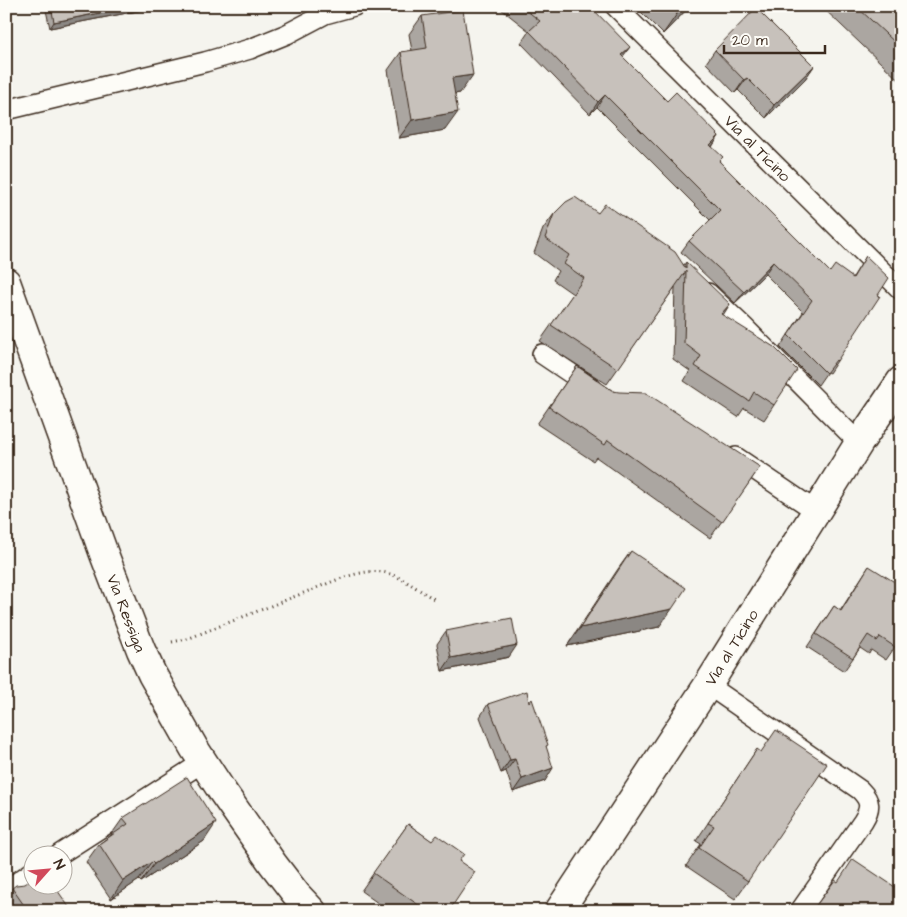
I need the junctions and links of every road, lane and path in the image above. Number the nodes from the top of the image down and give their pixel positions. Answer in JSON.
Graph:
{"nodes":[{"id":1,"x":354,"y":6,"type":"edge"},
{"id":2,"x":614,"y":6,"type":"edge"},
{"id":3,"x":6,"y":110,"type":"edge"},
{"id":4,"x":693,"y":279,"type":"edge"},
{"id":5,"x":6,"y":282,"type":"edge"},
{"id":6,"x":901,"y":290,"type":"edge"},
{"id":7,"x":542,"y":354,"type":"dead end"},
{"id":8,"x":897,"y":394,"type":"edge"},
{"id":9,"x":607,"y":398,"type":"edge"},
{"id":10,"x":859,"y":443,"type":"junction"},
{"id":11,"x":719,"y":446,"type":"edge"},
{"id":12,"x":816,"y":511,"type":"junction"},
{"id":13,"x":434,"y":599,"type":"dead end"},
{"id":14,"x":141,"y":650,"type":"junction"},
{"id":15,"x":708,"y":685,"type":"junction"},
{"id":16,"x":203,"y":762,"type":"junction"},
{"id":17,"x":72,"y":846,"type":"edge"},
{"id":18,"x":22,"y":879,"type":"edge"},
{"id":19,"x":10,"y":887,"type":"edge"},
{"id":20,"x":312,"y":911,"type":"edge"},
{"id":21,"x":559,"y":911,"type":"edge"},
{"id":22,"x":800,"y":911,"type":"edge"}],
"edges":[{"from":1,"to":3,"type":"lane"},
{"from":2,"to":6,"type":"lane","name":"Via al Ticino"},
{"from":4,"to":10,"type":"lane"},
{"from":5,"to":14,"type":"street","name":"Via Ressiga"},
{"from":7,"to":9,"type":"lane"},
{"from":8,"to":10,"type":"street","name":"Via al Ticino"},
{"from":10,"to":12,"type":"street","name":"Via al Ticino"},
{"from":11,"to":12,"type":"lane"},
{"from":12,"to":15,"type":"street","name":"Via al Ticino"},
{"from":13,"to":14,"type":"path"},
{"from":14,"to":16,"type":"street","name":"Via Ressiga"},
{"from":15,"to":21,"type":"street","name":"Via al Ticino"},
{"from":15,"to":22,"type":"lane"},
{"from":16,"to":17,"type":"lane"},
{"from":16,"to":20,"type":"street","name":"Via Ressiga"},
{"from":18,"to":19,"type":"lane"}]}
